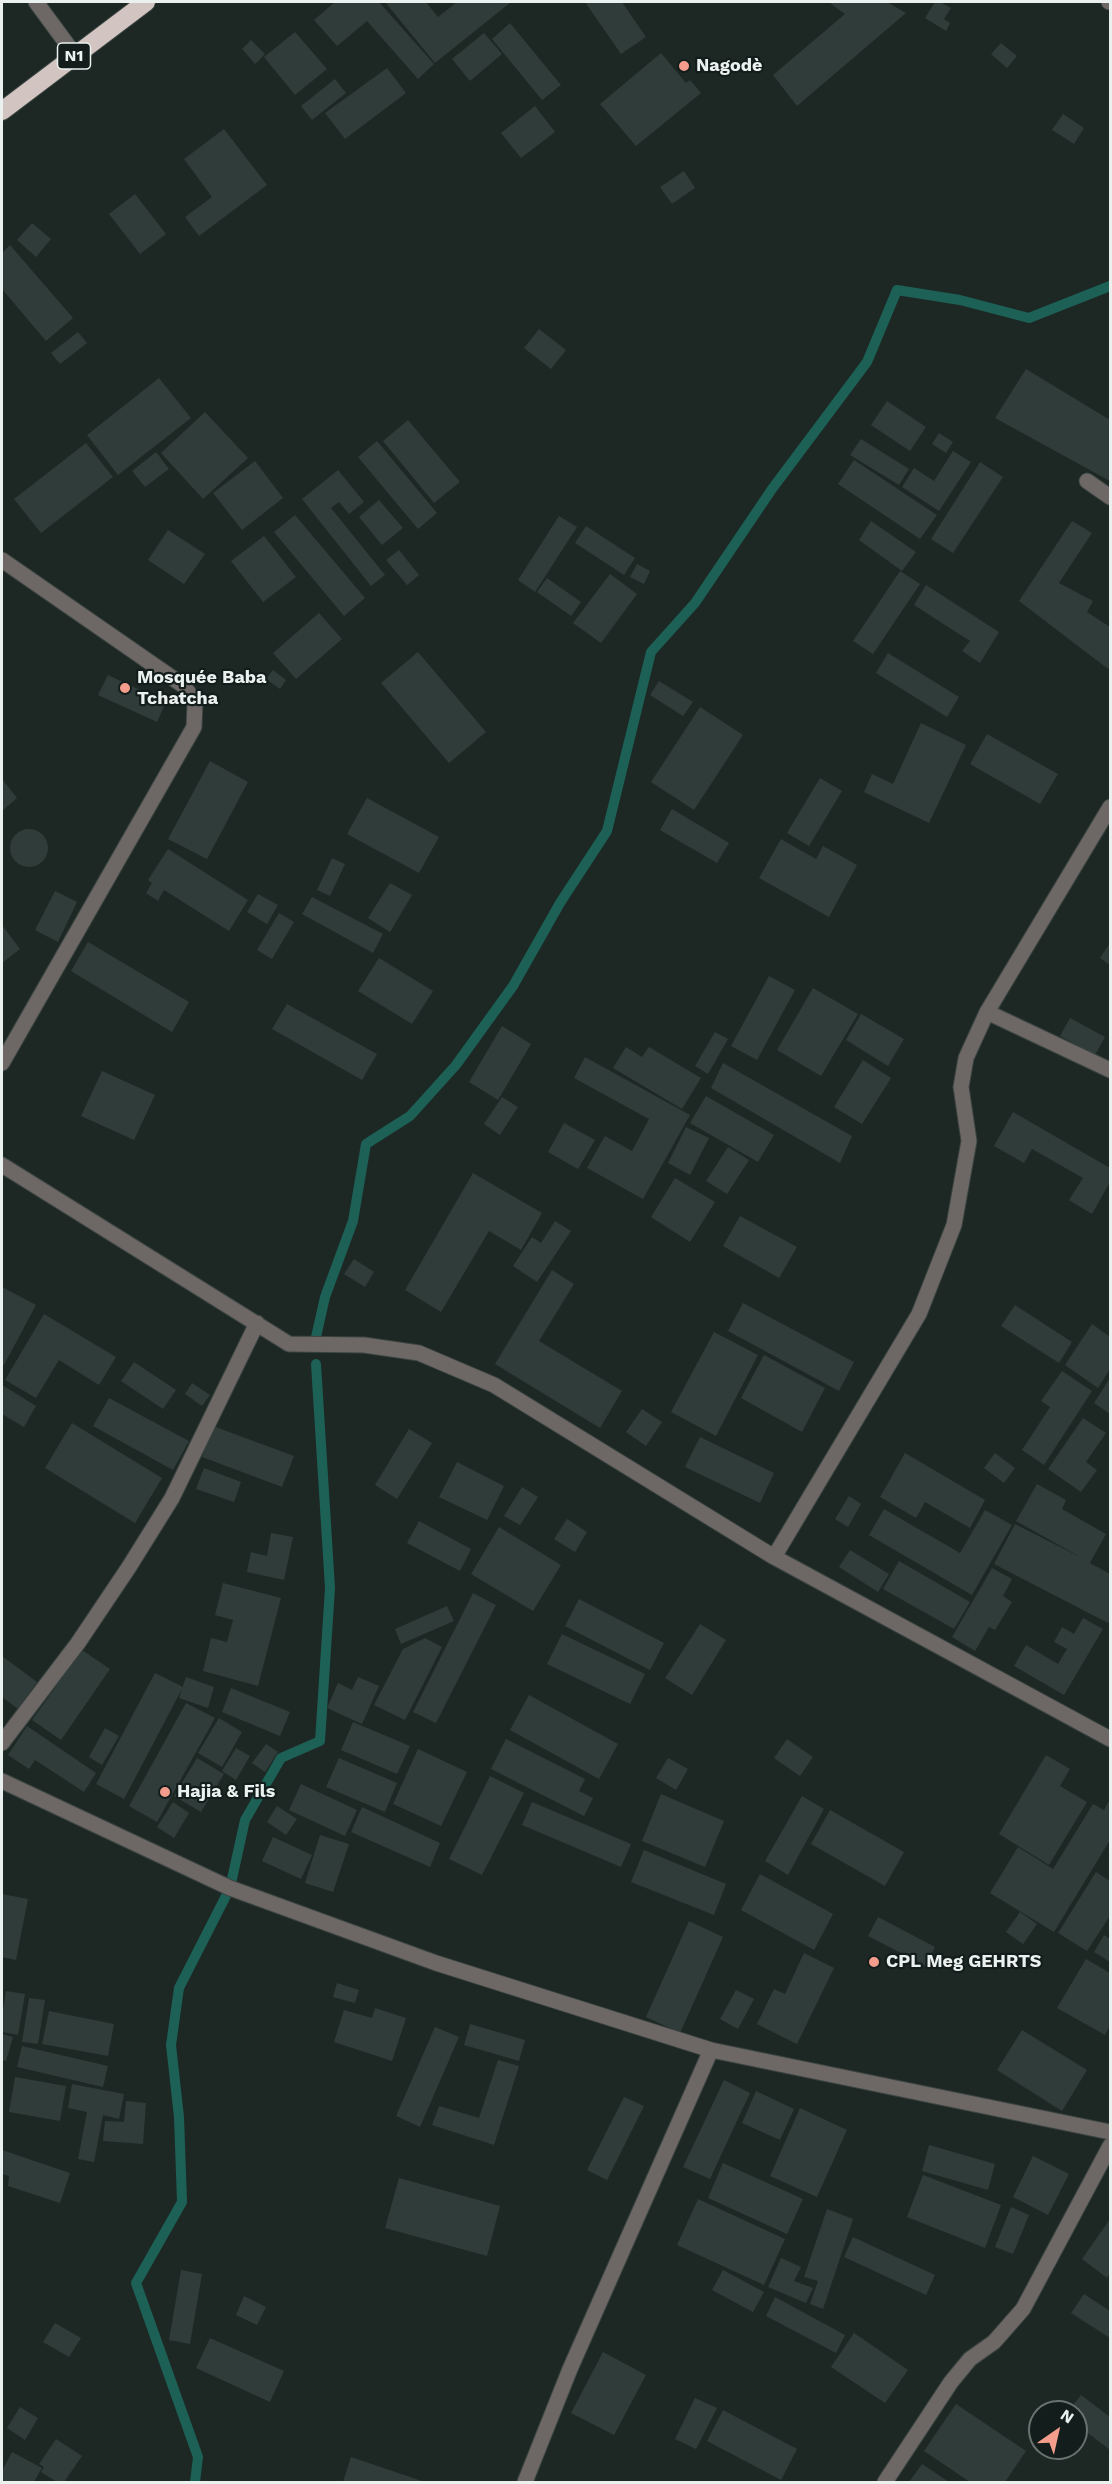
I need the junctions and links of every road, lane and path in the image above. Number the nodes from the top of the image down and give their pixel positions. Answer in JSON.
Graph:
{"nodes":[{"id":1,"x":36,"y":2,"type":"edge"},
{"id":2,"x":146,"y":2,"type":"edge"},
{"id":3,"x":75,"y":55,"type":"junction"},
{"id":4,"x":2,"y":111,"type":"edge"},
{"id":5,"x":1087,"y":481,"type":"dead end"},
{"id":6,"x":1110,"y":497,"type":"edge"},
{"id":7,"x":2,"y":560,"type":"edge"},
{"id":8,"x":1110,"y":807,"type":"edge"},
{"id":9,"x":987,"y":1012,"type":"junction"},
{"id":10,"x":2,"y":1063,"type":"edge"},
{"id":11,"x":1110,"y":1070,"type":"edge"},
{"id":12,"x":2,"y":1164,"type":"edge"},
{"id":13,"x":257,"y":1323,"type":"junction"},
{"id":14,"x":774,"y":1557,"type":"junction"},
{"id":15,"x":1110,"y":1739,"type":"edge"},
{"id":16,"x":2,"y":1743,"type":"edge"},
{"id":17,"x":2,"y":1781,"type":"edge"},
{"id":18,"x":711,"y":2050,"type":"junction"},
{"id":19,"x":1110,"y":2132,"type":"edge"},
{"id":20,"x":1110,"y":2146,"type":"edge"},
{"id":21,"x":525,"y":2482,"type":"edge"},
{"id":22,"x":885,"y":2482,"type":"edge"}],
"edges":[{"from":1,"to":3,"type":"street"},
{"from":2,"to":3,"type":"highway","number":"N1"},
{"from":3,"to":4,"type":"highway","number":"N1"},
{"from":5,"to":6,"type":"street"},
{"from":7,"to":10,"type":"street"},
{"from":8,"to":9,"type":"street"},
{"from":9,"to":11,"type":"street"},
{"from":9,"to":14,"type":"street"},
{"from":12,"to":13,"type":"street"},
{"from":13,"to":14,"type":"street"},
{"from":13,"to":16,"type":"street"},
{"from":14,"to":15,"type":"street"},
{"from":17,"to":18,"type":"street"},
{"from":18,"to":19,"type":"street"},
{"from":18,"to":21,"type":"street"},
{"from":20,"to":22,"type":"street"}]}
